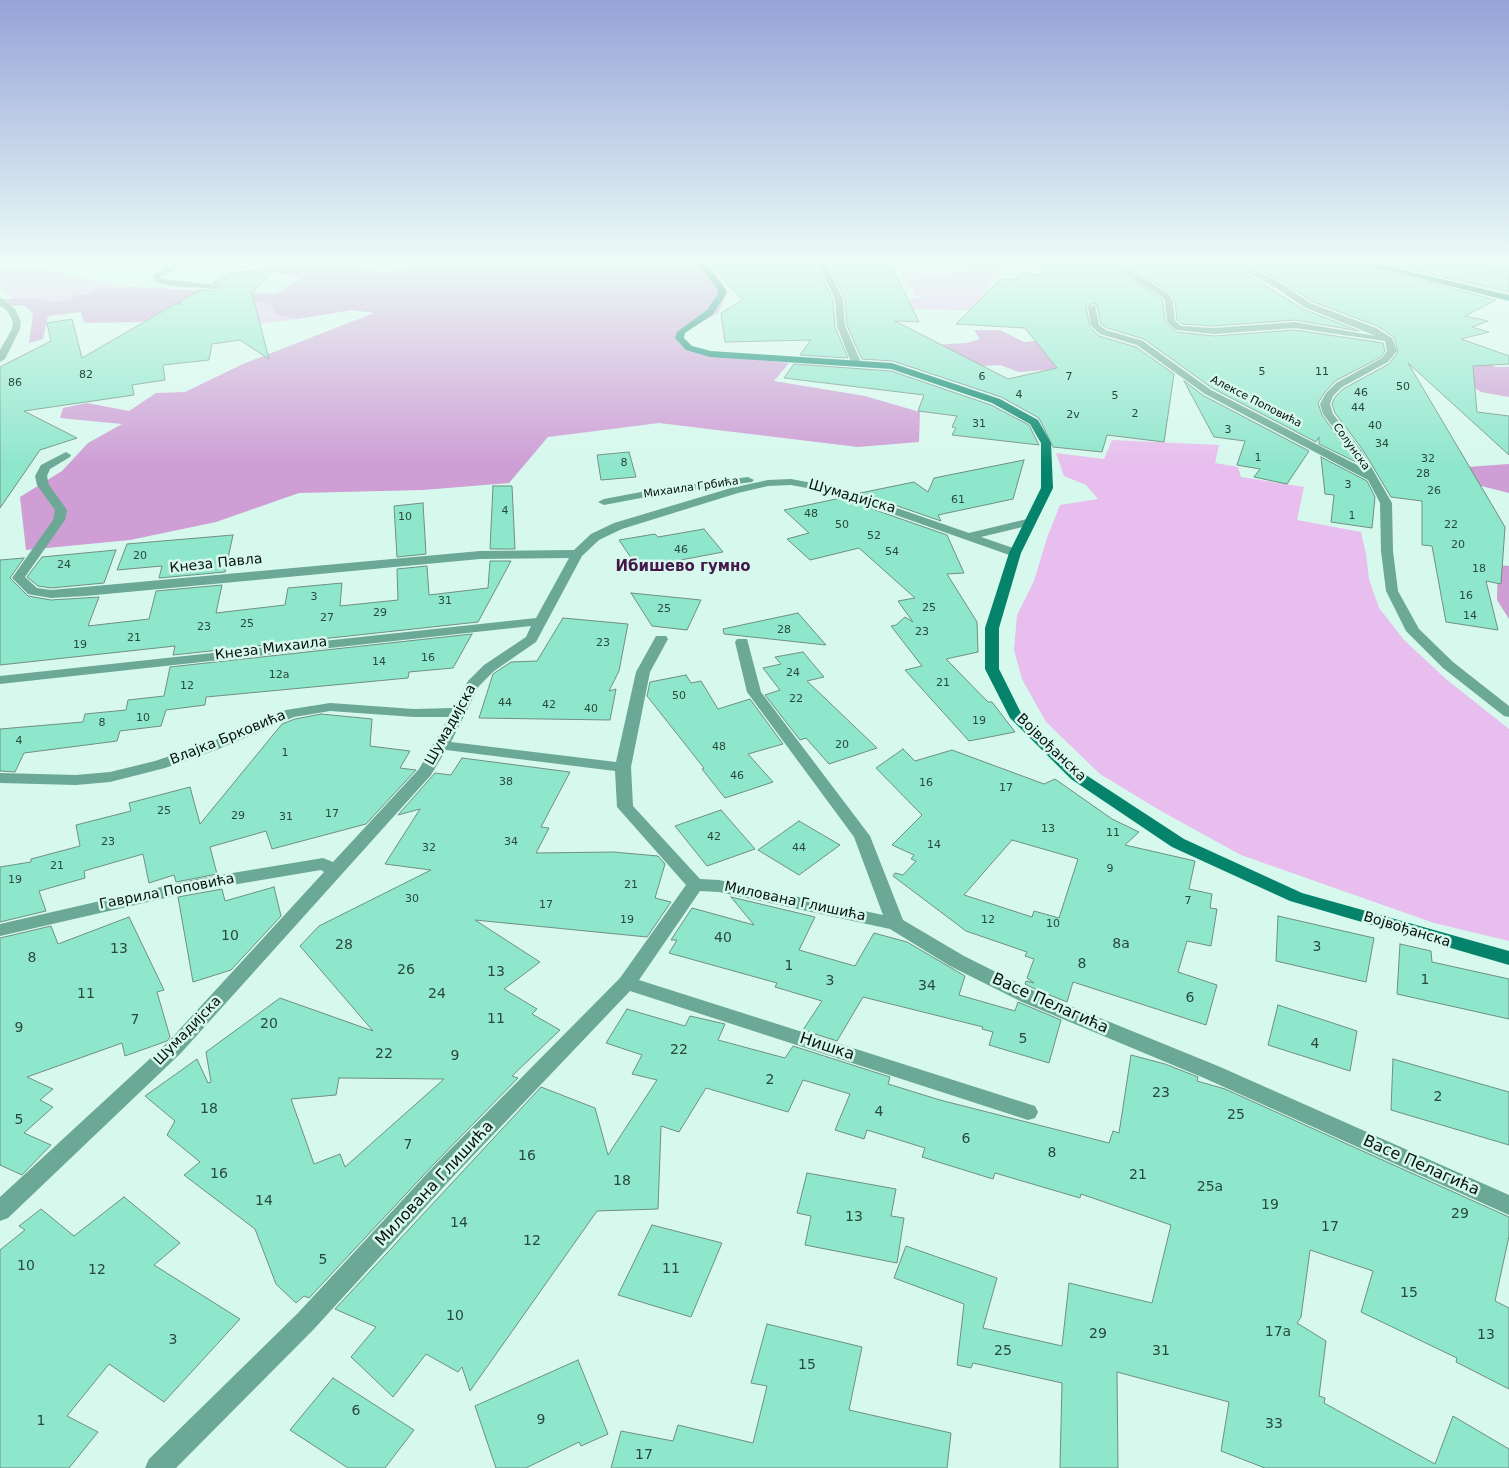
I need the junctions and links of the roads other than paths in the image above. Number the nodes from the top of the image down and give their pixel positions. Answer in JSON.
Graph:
{"nodes":[{"id":1,"x":13,"y":330,"type":"edge"},
{"id":2,"x":685,"y":330,"type":"edge"},
{"id":3,"x":842,"y":330,"type":"edge"},
{"id":4,"x":1099,"y":330,"type":"edge"},
{"id":5,"x":1192,"y":330,"type":"edge"},
{"id":6,"x":1243,"y":330,"type":"edge"},
{"id":7,"x":1323,"y":330,"type":"edge"},
{"id":8,"x":1372,"y":330,"type":"edge"},
{"id":9,"x":1389,"y":340,"type":"junction"},
{"id":10,"x":5,"y":345,"type":"edge"},
{"id":11,"x":0,"y":359,"type":"edge"},
{"id":12,"x":856,"y":362,"type":"junction"},
{"id":13,"x":66,"y":455,"type":"dead end"},
{"id":14,"x":1373,"y":479,"type":"junction"},
{"id":15,"x":779,"y":482,"type":"junction"},
{"id":16,"x":604,"y":502,"type":"dead end"},
{"id":17,"x":1031,"y":522,"type":"junction"},
{"id":18,"x":971,"y":536,"type":"junction"},
{"id":19,"x":1016,"y":552,"type":"junction"},
{"id":20,"x":577,"y":554,"type":"junction"},
{"id":21,"x":542,"y":620,"type":"junction"},
{"id":22,"x":661,"y":639,"type":"dead end"},
{"id":23,"x":742,"y":642,"type":"dead end"},
{"id":24,"x":0,"y":680,"type":"edge"},
{"id":25,"x":458,"y":712,"type":"junction"},
{"id":26,"x":1509,"y":713,"type":"edge"},
{"id":27,"x":442,"y":745,"type":"junction"},
{"id":28,"x":623,"y":767,"type":"junction"},
{"id":29,"x":0,"y":778,"type":"edge"},
{"id":30,"x":335,"y":870,"type":"junction"},
{"id":31,"x":695,"y":885,"type":"junction"},
{"id":32,"x":895,"y":924,"type":"junction"},
{"id":33,"x":0,"y":930,"type":"edge"},
{"id":34,"x":1509,"y":958,"type":"edge"},
{"id":35,"x":627,"y":983,"type":"junction"},
{"id":36,"x":1028,"y":1112,"type":"dead end"},
{"id":37,"x":1509,"y":1205,"type":"edge"},
{"id":38,"x":0,"y":1211,"type":"edge"},
{"id":39,"x":158,"y":1468,"type":"edge"}],
"edges":[{"from":1,"to":10,"type":"street"},
{"from":2,"to":12,"type":"street","name":"Војвођанска"},
{"from":3,"to":12,"type":"street"},
{"from":4,"to":14,"type":"street","name":"Алексе Поповића"},
{"from":5,"to":6,"type":"street"},
{"from":7,"to":9,"type":"street"},
{"from":8,"to":9,"type":"street"},
{"from":9,"to":14,"type":"street","name":"Солунска"},
{"from":10,"to":11,"type":"street"},
{"from":12,"to":17,"type":"street","name":"Војвођанска"},
{"from":13,"to":20,"type":"street","name":"Кнеза Павла"},
{"from":14,"to":26,"type":"street","name":"Солунска"},
{"from":15,"to":16,"type":"street","name":"Михаила Грбића"},
{"from":15,"to":18,"type":"street","name":"Шумадијска"},
{"from":15,"to":20,"type":"street","name":"Шумадијска"},
{"from":17,"to":18,"type":"street"},
{"from":17,"to":19,"type":"street","name":"Војвођанска"},
{"from":18,"to":19,"type":"street","name":"Шумадијска"},
{"from":19,"to":34,"type":"street","name":"Војвођанска"},
{"from":20,"to":21,"type":"street","name":"Шумадијска"},
{"from":21,"to":24,"type":"street","name":"Кнеза Михаила"},
{"from":21,"to":25,"type":"street","name":"Шумадијска"},
{"from":22,"to":28,"type":"street"},
{"from":23,"to":32,"type":"street"},
{"from":25,"to":27,"type":"street","name":"Шумадијска"},
{"from":25,"to":29,"type":"street","name":"Влајка Брковића"},
{"from":27,"to":28,"type":"street"},
{"from":27,"to":30,"type":"street","name":"Шумадијска"},
{"from":28,"to":31,"type":"street"},
{"from":30,"to":33,"type":"street","name":"Гаврила Поповића"},
{"from":30,"to":38,"type":"street","name":"Шумадијска"},
{"from":31,"to":32,"type":"street","name":"Милована Глишића"},
{"from":31,"to":35,"type":"street","name":"Милована Глишића"},
{"from":32,"to":37,"type":"street","name":"Васе Пелагића"},
{"from":35,"to":36,"type":"street","name":"Нишка"},
{"from":35,"to":39,"type":"street","name":"Милована Глишића"}]}
